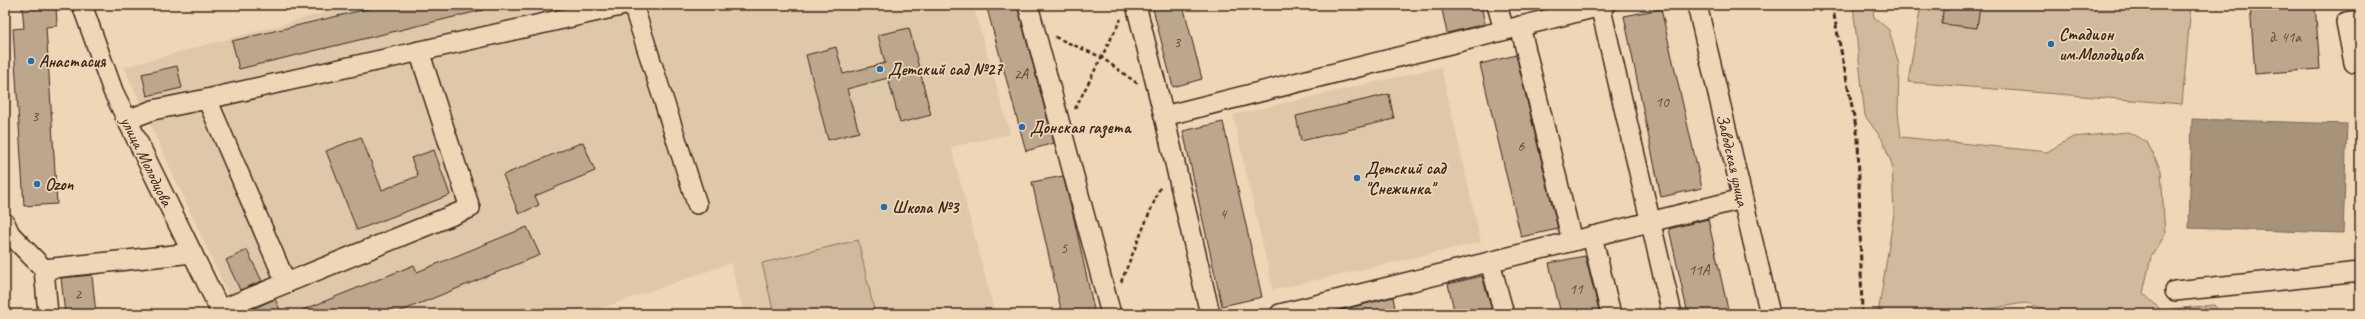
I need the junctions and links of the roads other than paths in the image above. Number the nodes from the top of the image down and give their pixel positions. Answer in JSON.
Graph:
{"nodes":[{"id":1,"x":82,"y":5,"type":"edge"},
{"id":2,"x":625,"y":5,"type":"edge"},
{"id":3,"x":633,"y":5,"type":"edge"},
{"id":4,"x":1028,"y":5,"type":"edge"},
{"id":5,"x":1136,"y":5,"type":"edge"},
{"id":6,"x":1497,"y":5,"type":"edge"},
{"id":7,"x":1602,"y":5,"type":"edge"},
{"id":8,"x":1697,"y":5,"type":"edge"},
{"id":9,"x":2360,"y":20,"type":"edge"},
{"id":10,"x":1512,"y":28,"type":"junction"},
{"id":11,"x":419,"y":51,"type":"junction"},
{"id":12,"x":2354,"y":63,"type":"dead end"},
{"id":13,"x":207,"y":99,"type":"junction"},
{"id":14,"x":1163,"y":108,"type":"junction"},
{"id":15,"x":127,"y":120,"type":"junction"},
{"id":16,"x":1742,"y":199,"type":"junction"},
{"id":17,"x":697,"y":204,"type":"dead end"},
{"id":18,"x":1651,"y":222,"type":"junction"},
{"id":19,"x":5,"y":223,"type":"edge"},
{"id":20,"x":1592,"y":236,"type":"junction"},
{"id":21,"x":1572,"y":241,"type":"junction"},
{"id":22,"x":192,"y":253,"type":"junction"},
{"id":23,"x":1490,"y":262,"type":"junction"},
{"id":24,"x":44,"y":269,"type":"junction"},
{"id":25,"x":2360,"y":272,"type":"edge"},
{"id":26,"x":286,"y":283,"type":"junction"},
{"id":27,"x":2175,"y":291,"type":"dead end"},
{"id":28,"x":1334,"y":308,"type":"edge"},
{"id":29,"x":1110,"y":311,"type":"edge"},
{"id":30,"x":221,"y":312,"type":"edge"},
{"id":31,"x":48,"y":314,"type":"edge"},
{"id":32,"x":1210,"y":314,"type":"edge"},
{"id":33,"x":1280,"y":314,"type":"edge"},
{"id":34,"x":1504,"y":314,"type":"edge"},
{"id":35,"x":1612,"y":314,"type":"edge"},
{"id":36,"x":1672,"y":314,"type":"edge"},
{"id":37,"x":1770,"y":314,"type":"edge"}],
"edges":[{"from":1,"to":15,"type":"street","name":"улица Молодцова"},
{"from":2,"to":11,"type":"street"},
{"from":3,"to":17,"type":"street"},
{"from":4,"to":29,"type":"street"},
{"from":5,"to":14,"type":"street"},
{"from":6,"to":10,"type":"street"},
{"from":7,"to":10,"type":"street"},
{"from":7,"to":18,"type":"street"},
{"from":8,"to":16,"type":"street","name":"Заводская улица"},
{"from":9,"to":12,"type":"street"},
{"from":10,"to":14,"type":"street"},
{"from":10,"to":21,"type":"street"},
{"from":11,"to":13,"type":"street"},
{"from":11,"to":26,"type":"street"},
{"from":13,"to":15,"type":"street"},
{"from":13,"to":26,"type":"street"},
{"from":14,"to":32,"type":"street"},
{"from":15,"to":22,"type":"street","name":"улица Молодцова"},
{"from":16,"to":18,"type":"street"},
{"from":16,"to":37,"type":"street","name":"Заводская улица"},
{"from":18,"to":20,"type":"street"},
{"from":18,"to":36,"type":"street"},
{"from":19,"to":24,"type":"street"},
{"from":20,"to":21,"type":"street"},
{"from":20,"to":35,"type":"street"},
{"from":21,"to":23,"type":"street"},
{"from":22,"to":24,"type":"street"},
{"from":22,"to":30,"type":"street","name":"улица Молодцова"},
{"from":23,"to":28,"type":"street"},
{"from":23,"to":34,"type":"street"},
{"from":24,"to":31,"type":"street"},
{"from":25,"to":27,"type":"street"},
{"from":26,"to":30,"type":"street"},
{"from":28,"to":33,"type":"street"}]}
